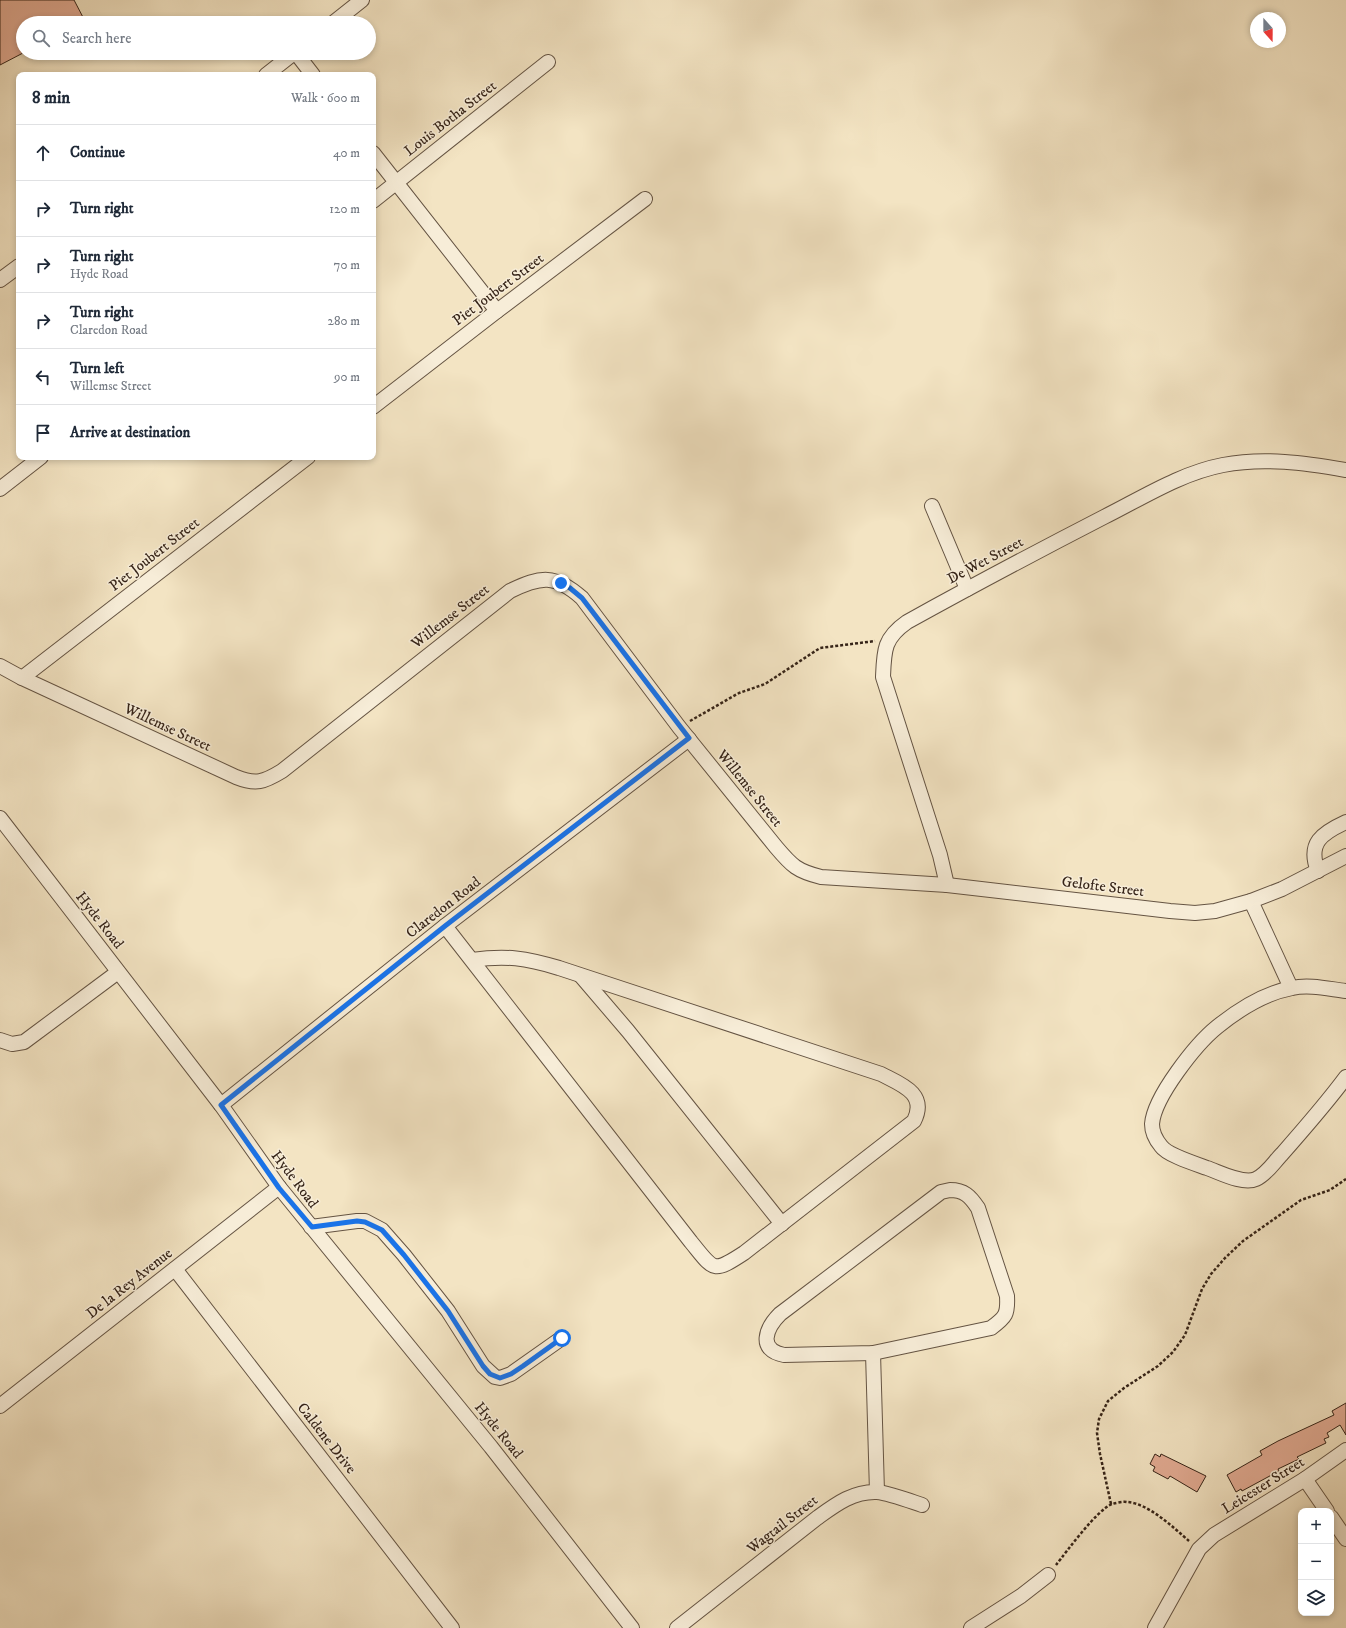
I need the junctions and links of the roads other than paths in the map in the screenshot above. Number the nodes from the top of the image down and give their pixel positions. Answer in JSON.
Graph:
{"nodes":[{"id":1,"x":362,"y":0,"type":"edge"},
{"id":2,"x":342,"y":16,"type":"edge"},
{"id":3,"x":286,"y":60,"type":"edge"},
{"id":4,"x":301,"y":60,"type":"edge"},
{"id":5,"x":548,"y":62,"type":"dead end"},
{"id":6,"x":270,"y":72,"type":"edge"},
{"id":7,"x":311,"y":72,"type":"edge"},
{"id":8,"x":376,"y":157,"type":"edge"},
{"id":9,"x":396,"y":183,"type":"junction"},
{"id":10,"x":376,"y":199,"type":"edge"},
{"id":11,"x":645,"y":199,"type":"dead end"},
{"id":12,"x":16,"y":268,"type":"edge"},
{"id":13,"x":0,"y":280,"type":"edge"},
{"id":14,"x":497,"y":311,"type":"junction"},
{"id":15,"x":376,"y":405,"type":"edge"},
{"id":16,"x":37,"y":460,"type":"edge"},
{"id":17,"x":304,"y":460,"type":"edge"},
{"id":18,"x":1346,"y":470,"type":"edge"},
{"id":19,"x":0,"y":489,"type":"edge"},
{"id":20,"x":932,"y":506,"type":"dead end"},
{"id":21,"x":967,"y":589,"type":"junction"},
{"id":22,"x":0,"y":666,"type":"edge"},
{"id":23,"x":22,"y":678,"type":"junction"},
{"id":24,"x":689,"y":738,"type":"junction"},
{"id":25,"x":0,"y":818,"type":"edge"},
{"id":26,"x":1346,"y":822,"type":"edge"},
{"id":27,"x":1346,"y":856,"type":"edge"},
{"id":28,"x":1318,"y":871,"type":"junction"},
{"id":29,"x":846,"y":879,"type":"joint"},
{"id":30,"x":947,"y":885,"type":"junction"},
{"id":31,"x":1252,"y":901,"type":"junction"},
{"id":32,"x":445,"y":926,"type":"junction"},
{"id":33,"x":472,"y":960,"type":"junction"},
{"id":34,"x":118,"y":972,"type":"junction"},
{"id":35,"x":581,"y":976,"type":"junction"},
{"id":36,"x":1291,"y":988,"type":"junction"},
{"id":37,"x":1346,"y":991,"type":"edge"},
{"id":38,"x":0,"y":1040,"type":"edge"},
{"id":39,"x":1346,"y":1077,"type":"edge"},
{"id":40,"x":221,"y":1105,"type":"junction"},
{"id":41,"x":279,"y":1188,"type":"junction"},
{"id":42,"x":782,"y":1224,"type":"junction"},
{"id":43,"x":312,"y":1227,"type":"junction"},
{"id":44,"x":175,"y":1269,"type":"junction"},
{"id":45,"x":562,"y":1338,"type":"dead end"},
{"id":46,"x":873,"y":1353,"type":"junction"},
{"id":47,"x":0,"y":1406,"type":"edge"},
{"id":48,"x":1346,"y":1450,"type":"edge"},
{"id":49,"x":1305,"y":1479,"type":"junction"},
{"id":50,"x":877,"y":1492,"type":"junction"},
{"id":51,"x":922,"y":1505,"type":"dead end"},
{"id":52,"x":1325,"y":1508,"type":"edge"},
{"id":53,"x":1334,"y":1521,"type":"edge"},
{"id":54,"x":1346,"y":1539,"type":"edge"},
{"id":55,"x":1048,"y":1575,"type":"road end"},
{"id":56,"x":452,"y":1628,"type":"edge"},
{"id":57,"x":632,"y":1628,"type":"edge"},
{"id":58,"x":677,"y":1628,"type":"edge"},
{"id":59,"x":972,"y":1628,"type":"edge"},
{"id":60,"x":1155,"y":1628,"type":"edge"}],
"edges":[{"from":1,"to":2,"type":"street"},
{"from":3,"to":6,"type":"street"},
{"from":4,"to":7,"type":"street"},
{"from":5,"to":9,"type":"street","name":"Louis Botha Street"},
{"from":8,"to":9,"type":"street"},
{"from":9,"to":10,"type":"street","name":"Louis Botha Street"},
{"from":9,"to":14,"type":"street"},
{"from":11,"to":14,"type":"street","name":"Piet Joubert Street"},
{"from":12,"to":13,"type":"street"},
{"from":14,"to":15,"type":"street","name":"Piet Joubert Street"},
{"from":16,"to":19,"type":"street"},
{"from":17,"to":23,"type":"street","name":"Piet Joubert Street"},
{"from":18,"to":21,"type":"street","name":"De Wet Street"},
{"from":20,"to":21,"type":"street"},
{"from":21,"to":30,"type":"street","name":"De Wet Street"},
{"from":22,"to":23,"type":"street","name":"Willemse Street"},
{"from":23,"to":24,"type":"street","name":"Willemse Street"},
{"from":24,"to":29,"type":"street","name":"Willemse Street"},
{"from":24,"to":32,"type":"street","name":"Claredon Road"},
{"from":25,"to":34,"type":"street","name":"Hyde Road"},
{"from":26,"to":28,"type":"street"},
{"from":27,"to":28,"type":"street","name":"Gelofte Street"},
{"from":28,"to":31,"type":"street","name":"Gelofte Street"},
{"from":29,"to":30,"type":"street","name":"Gelofte Street"},
{"from":30,"to":31,"type":"street","name":"Gelofte Street"},
{"from":31,"to":36,"type":"street"},
{"from":32,"to":33,"type":"street"},
{"from":32,"to":40,"type":"street","name":"Claredon Road"},
{"from":33,"to":35,"type":"street"},
{"from":33,"to":42,"type":"street"},
{"from":34,"to":38,"type":"street"},
{"from":34,"to":40,"type":"street","name":"Hyde Road"},
{"from":35,"to":42,"type":"street"},
{"from":35,"to":42,"type":"street"},
{"from":36,"to":37,"type":"street"},
{"from":36,"to":39,"type":"street"},
{"from":40,"to":41,"type":"street","name":"Hyde Road"},
{"from":41,"to":43,"type":"street","name":"Hyde Road"},
{"from":41,"to":44,"type":"street","name":"De la Rey Avenue"},
{"from":43,"to":45,"type":"street"},
{"from":43,"to":57,"type":"street","name":"Hyde Road"},
{"from":44,"to":47,"type":"street","name":"De la Rey Avenue"},
{"from":44,"to":56,"type":"street","name":"Caldene Drive"},
{"from":46,"to":46,"type":"street"},
{"from":46,"to":50,"type":"street"},
{"from":48,"to":49,"type":"street","name":"Leicester Street"},
{"from":49,"to":52,"type":"street"},
{"from":49,"to":60,"type":"street","name":"Leicester Street"},
{"from":50,"to":51,"type":"street","name":"Wagtail Street"},
{"from":50,"to":58,"type":"street","name":"Wagtail Street"},
{"from":53,"to":54,"type":"street"},
{"from":55,"to":59,"type":"street"}]}
